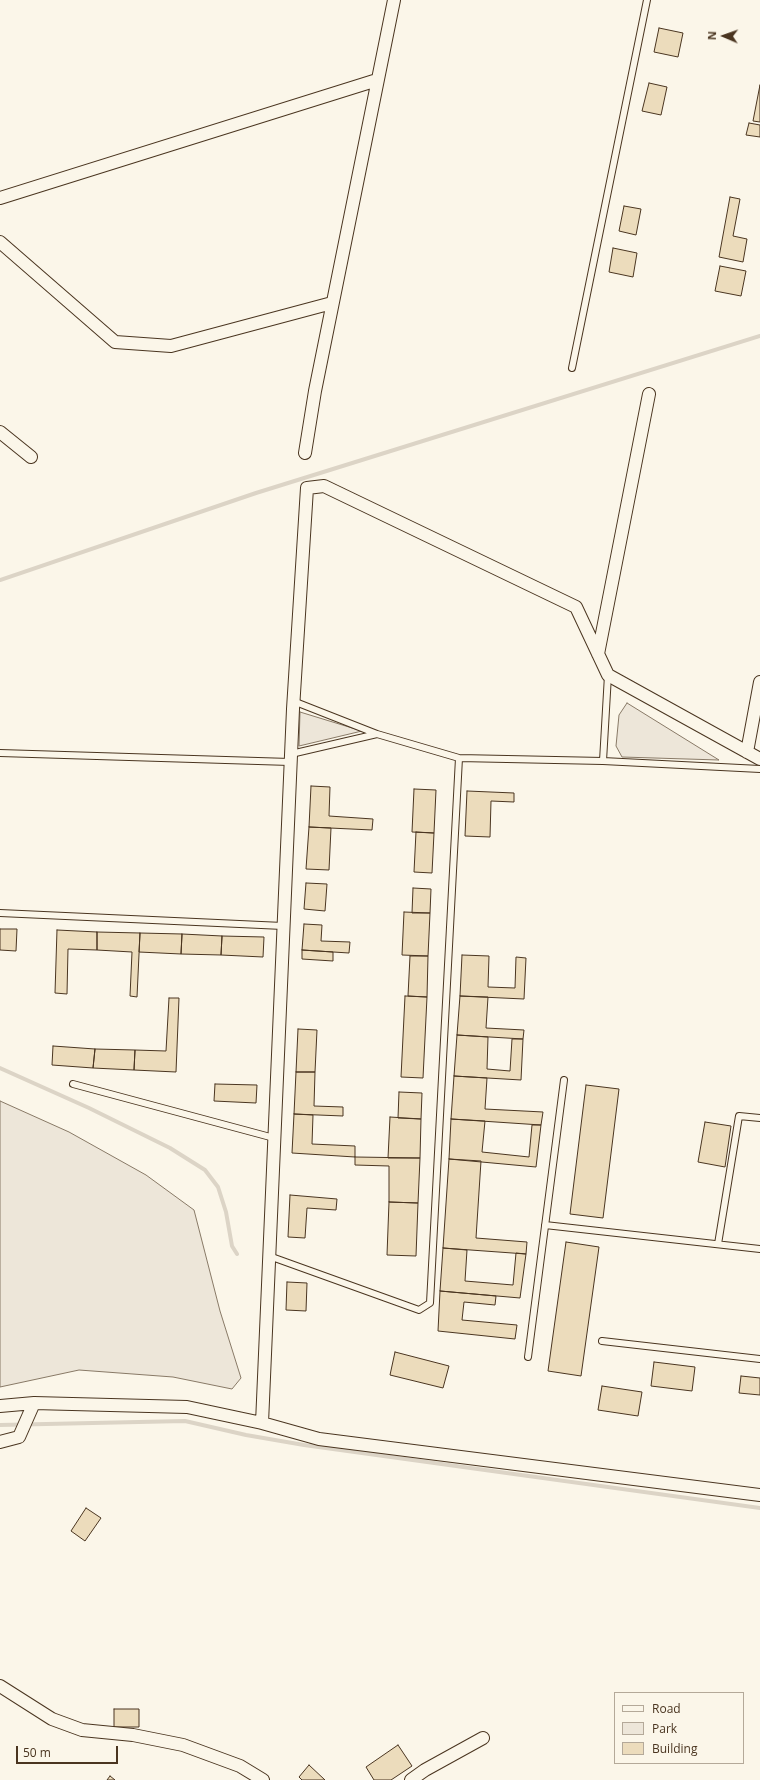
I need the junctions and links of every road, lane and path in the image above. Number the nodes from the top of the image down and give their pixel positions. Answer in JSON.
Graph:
{"nodes":[{"id":1,"x":394,"y":0,"type":"edge"},
{"id":2,"x":647,"y":0,"type":"edge"},
{"id":3,"x":377,"y":80,"type":"junction"},
{"id":4,"x":0,"y":198,"type":"edge"},
{"id":5,"x":0,"y":242,"type":"edge"},
{"id":6,"x":332,"y":303,"type":"junction"},
{"id":7,"x":572,"y":368,"type":"dead end"},
{"id":8,"x":649,"y":394,"type":"dead end"},
{"id":9,"x":0,"y":432,"type":"edge"},
{"id":10,"x":305,"y":453,"type":"dead end"},
{"id":11,"x":31,"y":457,"type":"dead end"},
{"id":12,"x":598,"y":654,"type":"junction"},
{"id":13,"x":608,"y":675,"type":"junction"},
{"id":14,"x":760,"y":682,"type":"edge"},
{"id":15,"x":293,"y":701,"type":"junction"},
{"id":16,"x":377,"y":734,"type":"junction"},
{"id":17,"x":747,"y":752,"type":"junction"},
{"id":18,"x":0,"y":753,"type":"edge"},
{"id":19,"x":290,"y":758,"type":"junction"},
{"id":20,"x":459,"y":758,"type":"junction"},
{"id":21,"x":760,"y":759,"type":"edge"},
{"id":22,"x":603,"y":761,"type":"junction"},
{"id":23,"x":760,"y":769,"type":"edge"},
{"id":24,"x":0,"y":913,"type":"edge"},
{"id":25,"x":283,"y":926,"type":"junction"},
{"id":26,"x":564,"y":1080,"type":"dead end"},
{"id":27,"x":73,"y":1084,"type":"dead end"},
{"id":28,"x":760,"y":1118,"type":"edge"},
{"id":29,"x":274,"y":1138,"type":"junction"},
{"id":30,"x":545,"y":1225,"type":"junction"},
{"id":31,"x":718,"y":1244,"type":"junction"},
{"id":32,"x":760,"y":1249,"type":"edge"},
{"id":33,"x":269,"y":1256,"type":"junction"},
{"id":34,"x":602,"y":1341,"type":"dead end"},
{"id":35,"x":528,"y":1357,"type":"dead end"},
{"id":36,"x":760,"y":1359,"type":"edge"},
{"id":37,"x":34,"y":1403,"type":"junction"},
{"id":38,"x":0,"y":1406,"type":"edge"},
{"id":39,"x":262,"y":1423,"type":"junction"},
{"id":40,"x":0,"y":1442,"type":"edge"},
{"id":41,"x":760,"y":1495,"type":"edge"},
{"id":42,"x":0,"y":1686,"type":"edge"},
{"id":43,"x":483,"y":1738,"type":"dead end"},
{"id":44,"x":264,"y":1780,"type":"edge"},
{"id":45,"x":411,"y":1780,"type":"edge"}],
"edges":[{"from":1,"to":3,"type":"street"},
{"from":2,"to":7,"type":"lane"},
{"from":3,"to":4,"type":"street"},
{"from":3,"to":6,"type":"street"},
{"from":5,"to":6,"type":"street"},
{"from":6,"to":10,"type":"street"},
{"from":8,"to":12,"type":"street"},
{"from":9,"to":11,"type":"street"},
{"from":12,"to":13,"type":"street"},
{"from":12,"to":15,"type":"street"},
{"from":13,"to":17,"type":"street"},
{"from":13,"to":22,"type":"lane"},
{"from":14,"to":17,"type":"street"},
{"from":15,"to":16,"type":"lane"},
{"from":15,"to":19,"type":"street"},
{"from":16,"to":19,"type":"lane"},
{"from":16,"to":20,"type":"lane"},
{"from":17,"to":21,"type":"street"},
{"from":18,"to":19,"type":"lane"},
{"from":19,"to":25,"type":"street"},
{"from":20,"to":22,"type":"lane"},
{"from":20,"to":33,"type":"lane"},
{"from":22,"to":23,"type":"lane"},
{"from":24,"to":25,"type":"lane"},
{"from":25,"to":29,"type":"street"},
{"from":26,"to":30,"type":"lane"},
{"from":27,"to":29,"type":"lane"},
{"from":28,"to":31,"type":"lane"},
{"from":29,"to":33,"type":"street"},
{"from":30,"to":31,"type":"lane"},
{"from":30,"to":35,"type":"lane"},
{"from":31,"to":32,"type":"lane"},
{"from":33,"to":39,"type":"street"},
{"from":34,"to":36,"type":"lane"},
{"from":37,"to":38,"type":"street"},
{"from":37,"to":39,"type":"street"},
{"from":37,"to":40,"type":"street"},
{"from":39,"to":41,"type":"street"},
{"from":42,"to":44,"type":"street"},
{"from":43,"to":45,"type":"street"}]}
